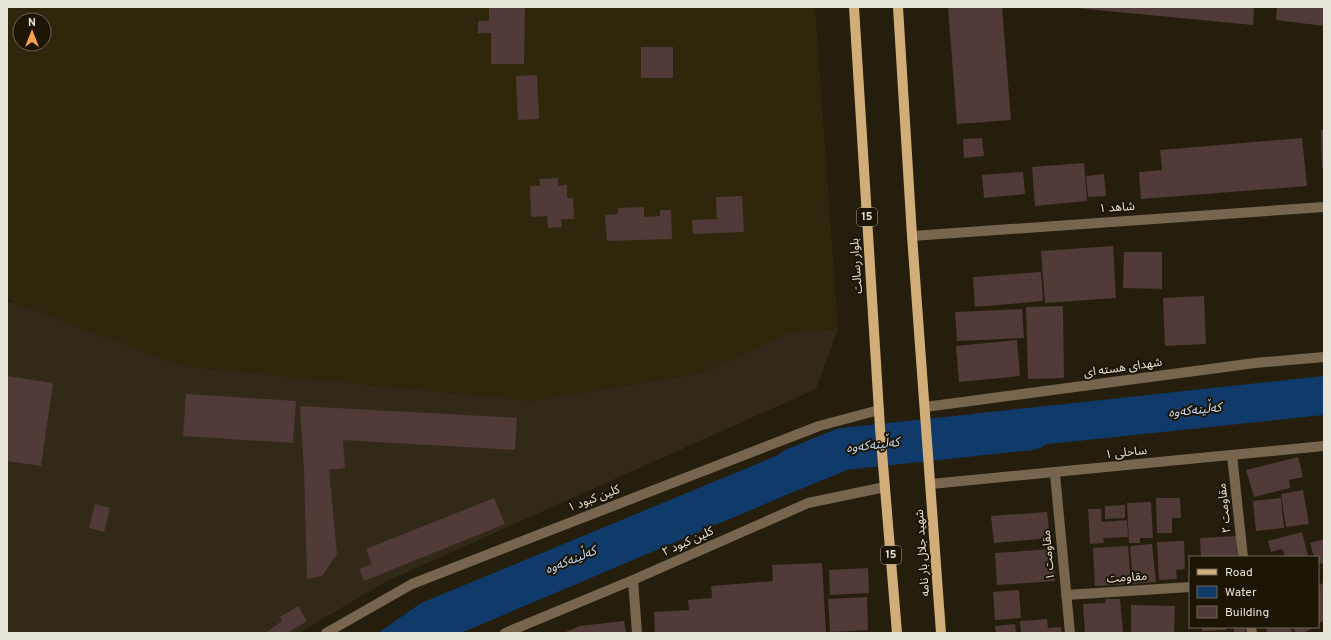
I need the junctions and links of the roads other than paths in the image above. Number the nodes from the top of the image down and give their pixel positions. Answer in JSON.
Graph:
{"nodes":[{"id":1,"x":854,"y":7,"type":"edge"},
{"id":2,"x":898,"y":7,"type":"edge"},
{"id":3,"x":1324,"y":207,"type":"edge"},
{"id":4,"x":912,"y":236,"type":"junction"},
{"id":5,"x":1324,"y":357,"type":"edge"},
{"id":6,"x":925,"y":407,"type":"junction"},
{"id":7,"x":879,"y":410,"type":"junction"},
{"id":8,"x":1324,"y":446,"type":"edge"},
{"id":9,"x":1232,"y":455,"type":"junction"},
{"id":10,"x":1055,"y":474,"type":"junction"},
{"id":11,"x":885,"y":483,"type":"junction"},
{"id":12,"x":931,"y":484,"type":"junction"},
{"id":13,"x":1244,"y":556,"type":"edge"},
{"id":14,"x":633,"y":580,"type":"junction"},
{"id":15,"x":1189,"y":587,"type":"edge"},
{"id":16,"x":1066,"y":595,"type":"junction"},
{"id":17,"x":326,"y":633,"type":"edge"},
{"id":18,"x":505,"y":633,"type":"edge"},
{"id":19,"x":637,"y":633,"type":"edge"},
{"id":20,"x":897,"y":633,"type":"edge"},
{"id":21,"x":941,"y":633,"type":"edge"},
{"id":22,"x":1070,"y":633,"type":"edge"}],
"edges":[{"from":1,"to":7,"type":"main road","name":"بلوار رسالت","number":"15"},
{"from":2,"to":4,"type":"main road"},
{"from":3,"to":4,"type":"street","name":"شاهد ۱"},
{"from":4,"to":6,"type":"main road"},
{"from":5,"to":6,"type":"street","name":"شهدای هسته ای"},
{"from":6,"to":12,"type":"main road","name":"شهید جلال بار نامه"},
{"from":7,"to":11,"type":"main road","name":"بلوار رسالت","number":"15"},
{"from":7,"to":17,"type":"street","name":"کلین کبود ۱"},
{"from":8,"to":9,"type":"street","name":"ساحلی ۱"},
{"from":9,"to":10,"type":"street","name":"ساحلی ۱"},
{"from":9,"to":13,"type":"street","name":"مقاومت ۲"},
{"from":10,"to":12,"type":"street","name":"ساحلی ۱"},
{"from":10,"to":16,"type":"street","name":"مقاومت ۱"},
{"from":11,"to":14,"type":"street","name":"کلین کبود ۲"},
{"from":11,"to":20,"type":"main road","number":"15"},
{"from":12,"to":21,"type":"main road","name":"شهید جلال بار نامه"},
{"from":14,"to":18,"type":"street","name":"کلین کبود ۲"},
{"from":14,"to":19,"type":"street"},
{"from":15,"to":16,"type":"street","name":"مقاومت"},
{"from":16,"to":22,"type":"street","name":"مقاومت ۱"}]}
